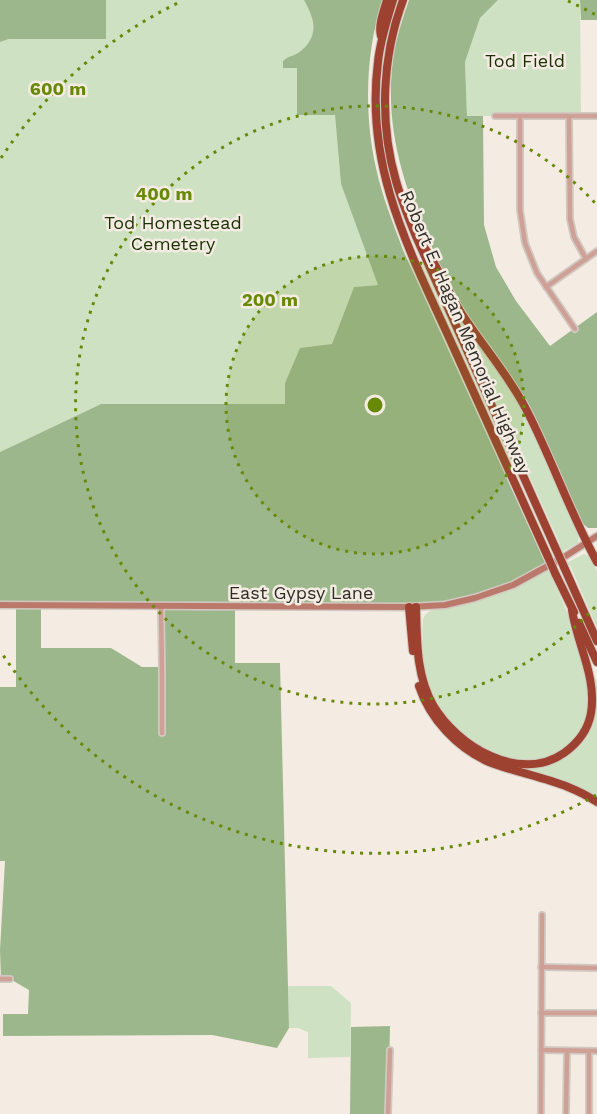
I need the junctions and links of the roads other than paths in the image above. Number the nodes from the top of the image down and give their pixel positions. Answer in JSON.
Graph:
{"nodes":[{"id":1,"x":387,"y":0,"type":"edge"},
{"id":2,"x":393,"y":0,"type":"edge"},
{"id":3,"x":403,"y":0,"type":"edge"},
{"id":4,"x":381,"y":39,"type":"junction"},
{"id":5,"x":495,"y":116,"type":"dead end"},
{"id":6,"x":520,"y":116,"type":"junction"},
{"id":7,"x":569,"y":116,"type":"junction"},
{"id":8,"x":597,"y":116,"type":"edge"},
{"id":9,"x":415,"y":234,"type":"junction"},
{"id":10,"x":597,"y":251,"type":"edge"},
{"id":11,"x":586,"y":259,"type":"junction"},
{"id":12,"x":546,"y":287,"type":"junction"},
{"id":13,"x":575,"y":329,"type":"dead end"},
{"id":14,"x":597,"y":537,"type":"edge"},
{"id":15,"x":587,"y":543,"type":"junction"},
{"id":16,"x":597,"y":562,"type":"edge"},
{"id":17,"x":0,"y":605,"type":"edge"},
{"id":18,"x":161,"y":606,"type":"junction"},
{"id":19,"x":412,"y":607,"type":"junction"},
{"id":20,"x":573,"y":610,"type":"junction"},
{"id":21,"x":597,"y":641,"type":"edge"},
{"id":22,"x":597,"y":662,"type":"edge"},
{"id":23,"x":162,"y":733,"type":"dead end"},
{"id":24,"x":597,"y":802,"type":"edge"},
{"id":25,"x":542,"y":915,"type":"dead end"},
{"id":26,"x":541,"y":967,"type":"junction"},
{"id":27,"x":597,"y":968,"type":"edge"},
{"id":28,"x":0,"y":979,"type":"edge"},
{"id":29,"x":10,"y":979,"type":"dead end"},
{"id":30,"x":541,"y":1013,"type":"junction"},
{"id":31,"x":597,"y":1013,"type":"edge"},
{"id":32,"x":390,"y":1050,"type":"dead end"},
{"id":33,"x":541,"y":1050,"type":"junction"},
{"id":34,"x":567,"y":1051,"type":"junction"},
{"id":35,"x":589,"y":1051,"type":"junction"},
{"id":36,"x":597,"y":1051,"type":"edge"},
{"id":37,"x":388,"y":1114,"type":"edge"},
{"id":38,"x":541,"y":1114,"type":"edge"},
{"id":39,"x":566,"y":1114,"type":"edge"},
{"id":40,"x":589,"y":1114,"type":"edge"}],
"edges":[{"from":1,"to":4,"type":"highway"},
{"from":2,"to":4,"type":"highway","name":"Robert E. Hagan Memorial Highway"},
{"from":3,"to":9,"type":"highway","name":"Robert E. Hagan Memorial Highway"},
{"from":4,"to":20,"type":"highway","name":"Robert E. Hagan Memorial Highway","bridge":true},
{"from":5,"to":6,"type":"street"},
{"from":6,"to":7,"type":"street"},
{"from":6,"to":12,"type":"street"},
{"from":7,"to":8,"type":"street"},
{"from":7,"to":11,"type":"street"},
{"from":9,"to":15,"type":"highway"},
{"from":9,"to":21,"type":"highway","name":"Robert E. Hagan Memorial Highway","bridge":true},
{"from":10,"to":11,"type":"street"},
{"from":11,"to":12,"type":"street"},
{"from":12,"to":13,"type":"street"},
{"from":14,"to":15,"type":"main road","name":"East Gypsy Lane"},
{"from":15,"to":16,"type":"highway"},
{"from":15,"to":19,"type":"main road","name":"East Gypsy Lane"},
{"from":17,"to":18,"type":"main road","name":"East Gypsy Lane"},
{"from":18,"to":19,"type":"main road","name":"East Gypsy Lane"},
{"from":18,"to":23,"type":"street"},
{"from":19,"to":20,"type":"highway"},
{"from":19,"to":24,"type":"highway"},
{"from":20,"to":22,"type":"highway","name":"Robert E. Hagan Memorial Highway"},
{"from":25,"to":26,"type":"street"},
{"from":26,"to":27,"type":"street"},
{"from":26,"to":30,"type":"street"},
{"from":28,"to":29,"type":"street"},
{"from":30,"to":31,"type":"street"},
{"from":30,"to":33,"type":"street"},
{"from":32,"to":37,"type":"street"},
{"from":33,"to":34,"type":"street"},
{"from":33,"to":38,"type":"street"},
{"from":34,"to":35,"type":"street"},
{"from":34,"to":39,"type":"street"},
{"from":35,"to":36,"type":"street"},
{"from":35,"to":40,"type":"street"}]}
